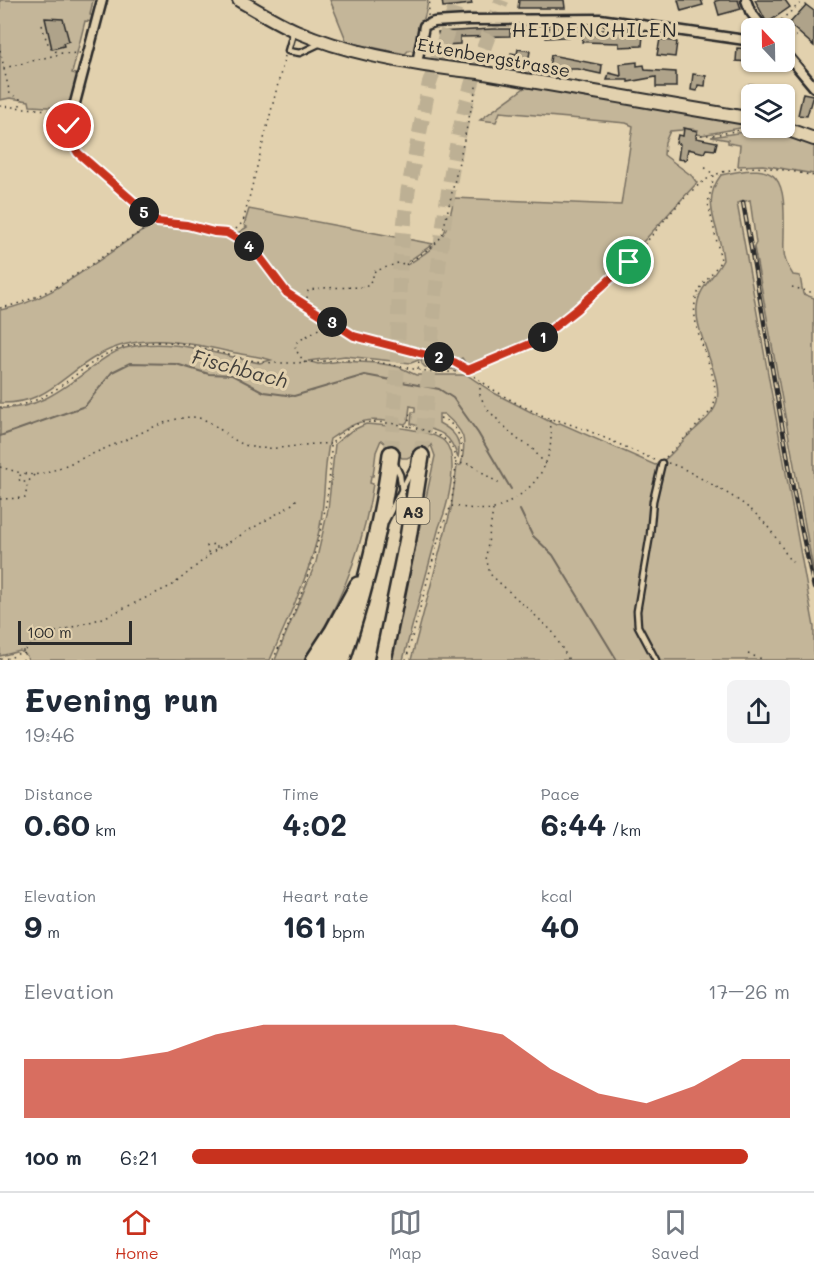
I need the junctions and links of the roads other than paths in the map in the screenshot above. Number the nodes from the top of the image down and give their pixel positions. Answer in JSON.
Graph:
{"nodes":[{"id":1,"x":102,"y":0,"type":"edge"},
{"id":2,"x":239,"y":0,"type":"edge"},
{"id":3,"x":746,"y":0,"type":"edge"},
{"id":4,"x":755,"y":18,"type":"edge"},
{"id":5,"x":294,"y":30,"type":"junction"},
{"id":6,"x":741,"y":39,"type":"edge"},
{"id":7,"x":324,"y":41,"type":"junction"},
{"id":8,"x":417,"y":63,"type":"junction"},
{"id":9,"x":795,"y":64,"type":"edge"},
{"id":10,"x":814,"y":87,"type":"edge"},
{"id":11,"x":69,"y":111,"type":"road end"},
{"id":12,"x":741,"y":117,"type":"edge"},
{"id":13,"x":795,"y":132,"type":"edge"},
{"id":14,"x":814,"y":139,"type":"edge"},
{"id":15,"x":391,"y":454,"type":"joint"},
{"id":16,"x":422,"y":456,"type":"joint"},
{"id":17,"x":662,"y":463,"type":"road end"},
{"id":18,"x":402,"y":490,"type":"junction"},
{"id":19,"x":378,"y":531,"type":"junction"},
{"id":20,"x":408,"y":538,"type":"junction"},
{"id":21,"x":373,"y":553,"type":"junction"},
{"id":22,"x":402,"y":565,"type":"junction"},
{"id":23,"x":365,"y":587,"type":"junction"},
{"id":24,"x":314,"y":660,"type":"edge"},
{"id":25,"x":328,"y":660,"type":"edge"},
{"id":26,"x":342,"y":660,"type":"edge"},
{"id":27,"x":374,"y":660,"type":"edge"},
{"id":28,"x":383,"y":660,"type":"edge"},
{"id":29,"x":656,"y":660,"type":"edge"}],
"edges":[{"from":1,"to":11,"type":"street"},
{"from":2,"to":5,"type":"street","name":"Ettenbergstrasse"},
{"from":3,"to":4,"type":"street"},
{"from":5,"to":7,"type":"street","name":"Ettenbergstrasse"},
{"from":5,"to":7,"type":"lane"},
{"from":6,"to":8,"type":"street"},
{"from":7,"to":8,"type":"street","name":"Ettenbergstrasse"},
{"from":8,"to":12,"type":"street","name":"Ettenbergstrasse"},
{"from":9,"to":10,"type":"street"},
{"from":13,"to":14,"type":"street"},
{"from":15,"to":18,"type":"lane"},
{"from":15,"to":19,"type":"highway","number":"A3"},
{"from":16,"to":18,"type":"lane"},
{"from":16,"to":20,"type":"highway","number":"A3"},
{"from":17,"to":29,"type":"lane"},
{"from":18,"to":19,"type":"lane"},
{"from":18,"to":20,"type":"lane"},
{"from":19,"to":21,"type":"highway","number":"A3"},
{"from":20,"to":22,"type":"highway","number":"A3"},
{"from":21,"to":23,"type":"highway","number":"A3"},
{"from":21,"to":24,"type":"highway","number":"A3"},
{"from":22,"to":27,"type":"highway","number":"A3"},
{"from":22,"to":28,"type":"highway","number":"A3"},
{"from":23,"to":25,"type":"highway","number":"A3"},
{"from":23,"to":26,"type":"highway"}]}
